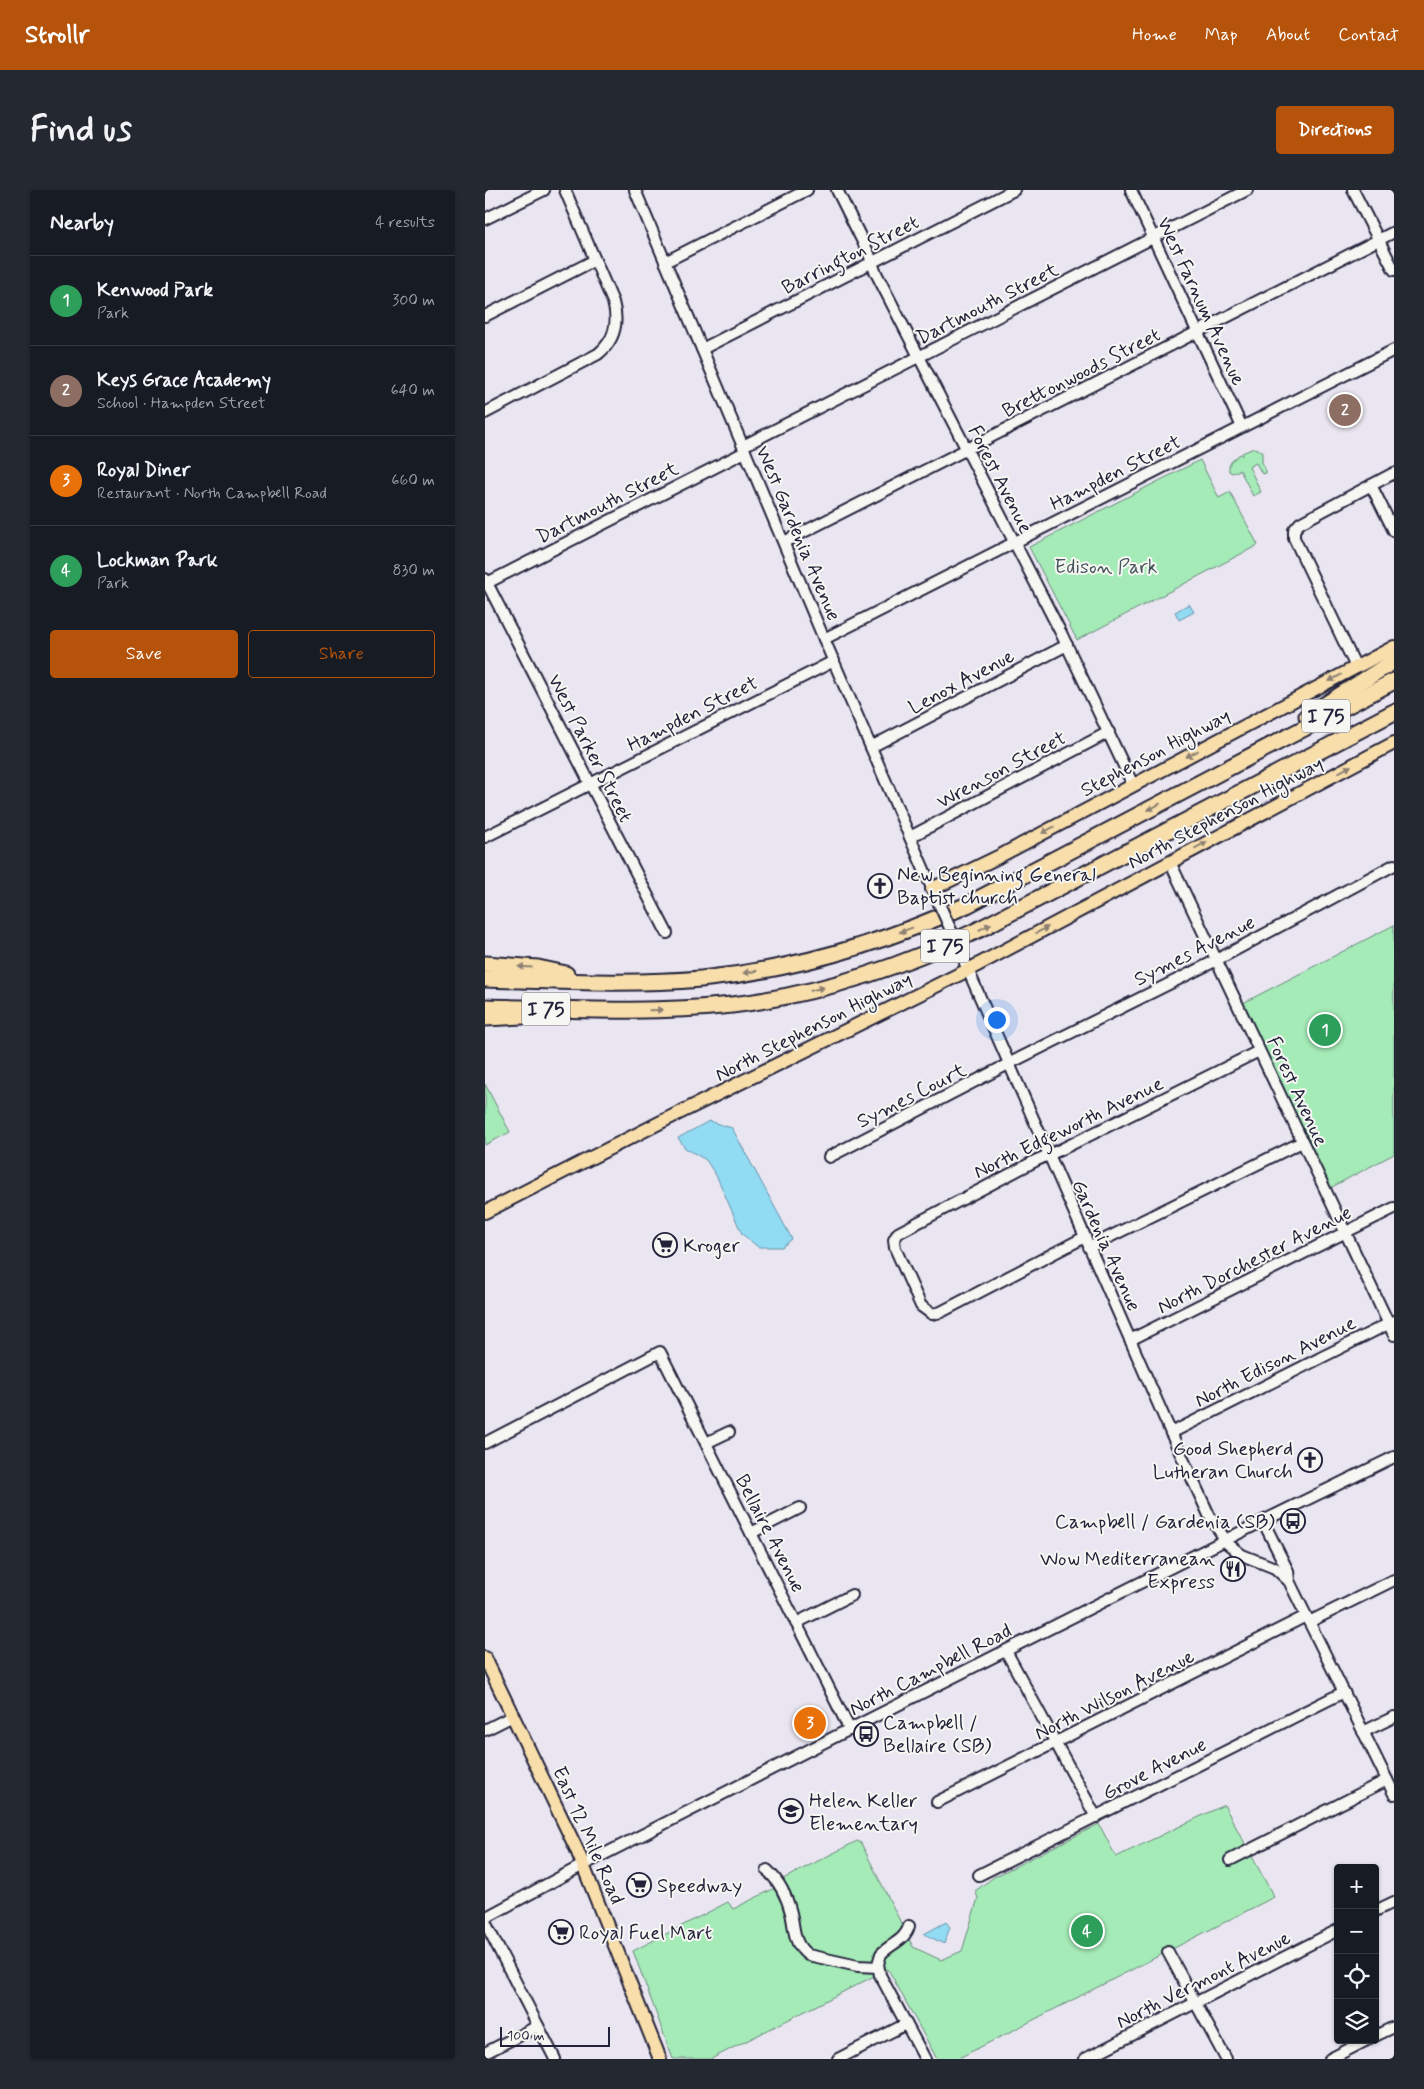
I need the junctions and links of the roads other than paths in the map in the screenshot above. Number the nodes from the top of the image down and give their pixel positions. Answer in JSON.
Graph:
{"nodes":[{"id":1,"x":544,"y":190,"type":"edge"},
{"id":2,"x":565,"y":190,"type":"edge"},
{"id":3,"x":635,"y":190,"type":"edge"},
{"id":4,"x":807,"y":190,"type":"edge"},
{"id":5,"x":837,"y":190,"type":"edge"},
{"id":6,"x":1014,"y":190,"type":"edge"},
{"id":7,"x":1131,"y":190,"type":"edge"},
{"id":8,"x":1247,"y":190,"type":"edge"},
{"id":9,"x":1353,"y":190,"type":"edge"},
{"id":10,"x":485,"y":219,"type":"edge"},
{"id":11,"x":1394,"y":232,"type":"edge"},
{"id":12,"x":1153,"y":238,"type":"junction"},
{"id":13,"x":1379,"y":240,"type":"junction"},
{"id":14,"x":595,"y":260,"type":"junction"},
{"id":15,"x":665,"y":262,"type":"junction"},
{"id":16,"x":873,"y":262,"type":"junction"},
{"id":17,"x":1394,"y":270,"type":"edge"},
{"id":18,"x":485,"y":316,"type":"edge"},
{"id":19,"x":1198,"y":332,"type":"junction"},
{"id":20,"x":702,"y":349,"type":"junction"},
{"id":21,"x":1394,"y":350,"type":"edge"},
{"id":22,"x":919,"y":357,"type":"junction"},
{"id":23,"x":485,"y":413,"type":"edge"},
{"id":24,"x":1242,"y":427,"type":"junction"},
{"id":25,"x":744,"y":449,"type":"junction"},
{"id":26,"x":967,"y":450,"type":"junction"},
{"id":27,"x":1394,"y":473,"type":"edge"},
{"id":28,"x":1371,"y":485,"type":"junction"},
{"id":29,"x":1394,"y":531,"type":"edge"},
{"id":30,"x":784,"y":542,"type":"junction"},
{"id":31,"x":1014,"y":543,"type":"junction"},
{"id":32,"x":486,"y":582,"type":"edge"},
{"id":33,"x":825,"y":639,"type":"junction"},
{"id":34,"x":1067,"y":644,"type":"junction"},
{"id":35,"x":1394,"y":647,"type":"edge"},
{"id":36,"x":834,"y":661,"type":"junction"},
{"id":37,"x":1394,"y":661,"type":"edge"},
{"id":38,"x":1356,"y":667,"type":"junction"},
{"id":39,"x":1394,"y":681,"type":"edge"},
{"id":40,"x":1394,"y":712,"type":"edge"},
{"id":41,"x":1394,"y":723,"type":"edge"},
{"id":42,"x":1109,"y":732,"type":"junction"},
{"id":43,"x":1337,"y":741,"type":"junction"},
{"id":44,"x":1393,"y":746,"type":"edge"},
{"id":45,"x":871,"y":747,"type":"junction"},
{"id":46,"x":1259,"y":751,"type":"junction"},
{"id":47,"x":589,"y":784,"type":"junction"},
{"id":48,"x":1133,"y":785,"type":"junction"},
{"id":49,"x":485,"y":837,"type":"edge"},
{"id":50,"x":910,"y":837,"type":"junction"},
{"id":51,"x":1170,"y":862,"type":"junction"},
{"id":52,"x":1394,"y":865,"type":"edge"},
{"id":53,"x":934,"y":893,"type":"junction"},
{"id":54,"x":667,"y":933,"type":"dead end"},
{"id":55,"x":1216,"y":960,"type":"junction"},
{"id":56,"x":485,"y":964,"type":"edge"},
{"id":57,"x":966,"y":964,"type":"junction"},
{"id":58,"x":485,"y":979,"type":"edge"},
{"id":59,"x":607,"y":981,"type":"junction"},
{"id":60,"x":485,"y":1007,"type":"edge"},
{"id":61,"x":607,"y":1011,"type":"junction"},
{"id":62,"x":485,"y":1018,"type":"edge"},
{"id":63,"x":1259,"y":1051,"type":"junction"},
{"id":64,"x":1009,"y":1064,"type":"junction"},
{"id":65,"x":1302,"y":1142,"type":"junction"},
{"id":66,"x":1049,"y":1155,"type":"junction"},
{"id":67,"x":829,"y":1157,"type":"dead end"},
{"id":68,"x":1394,"y":1208,"type":"edge"},
{"id":69,"x":485,"y":1212,"type":"edge"},
{"id":70,"x":1345,"y":1233,"type":"junction"},
{"id":71,"x":1085,"y":1237,"type":"junction"},
{"id":72,"x":1089,"y":1247,"type":"junction"},
{"id":73,"x":1391,"y":1322,"type":"edge"},
{"id":74,"x":1394,"y":1335,"type":"edge"},
{"id":75,"x":1131,"y":1340,"type":"junction"},
{"id":76,"x":729,"y":1432,"type":"dead end"},
{"id":77,"x":1171,"y":1433,"type":"junction"},
{"id":78,"x":485,"y":1443,"type":"edge"},
{"id":79,"x":706,"y":1443,"type":"junction"},
{"id":80,"x":1394,"y":1457,"type":"edge"},
{"id":81,"x":800,"y":1508,"type":"dead end"},
{"id":82,"x":1263,"y":1520,"type":"junction"},
{"id":83,"x":751,"y":1533,"type":"junction"},
{"id":84,"x":1224,"y":1540,"type":"junction"},
{"id":85,"x":1394,"y":1580,"type":"edge"},
{"id":86,"x":1289,"y":1581,"type":"junction"},
{"id":87,"x":852,"y":1595,"type":"dead end"},
{"id":88,"x":1308,"y":1619,"type":"junction"},
{"id":89,"x":796,"y":1623,"type":"junction"},
{"id":90,"x":1006,"y":1650,"type":"junction"},
{"id":91,"x":486,"y":1660,"type":"edge"},
{"id":92,"x":1344,"y":1692,"type":"junction"},
{"id":93,"x":513,"y":1716,"type":"junction"},
{"id":94,"x":1394,"y":1717,"type":"edge"},
{"id":95,"x":485,"y":1730,"type":"edge"},
{"id":96,"x":850,"y":1730,"type":"junction"},
{"id":97,"x":1363,"y":1732,"type":"junction"},
{"id":98,"x":1055,"y":1744,"type":"junction"},
{"id":99,"x":1387,"y":1780,"type":"junction"},
{"id":100,"x":1394,"y":1794,"type":"edge"},
{"id":101,"x":937,"y":1802,"type":"dead end"},
{"id":102,"x":1096,"y":1817,"type":"junction"},
{"id":103,"x":1230,"y":1860,"type":"dead end"},
{"id":104,"x":583,"y":1865,"type":"junction"},
{"id":105,"x":767,"y":1870,"type":"dead end"},
{"id":106,"x":979,"y":1875,"type":"dead end"},
{"id":107,"x":1394,"y":1902,"type":"edge"},
{"id":108,"x":1379,"y":1909,"type":"edge"},
{"id":109,"x":485,"y":1920,"type":"edge"},
{"id":110,"x":909,"y":1926,"type":"dead end"},
{"id":111,"x":1334,"y":1932,"type":"edge"},
{"id":112,"x":1168,"y":1952,"type":"dead end"},
{"id":113,"x":878,"y":1967,"type":"junction"},
{"id":114,"x":1196,"y":2003,"type":"junction"},
{"id":115,"x":906,"y":2024,"type":"junction"},
{"id":116,"x":538,"y":2026,"type":"junction"},
{"id":117,"x":1394,"y":2027,"type":"edge"},
{"id":118,"x":1379,"y":2034,"type":"edge"},
{"id":119,"x":1359,"y":2044,"type":"edge"},
{"id":120,"x":485,"y":2053,"type":"edge"},
{"id":121,"x":555,"y":2059,"type":"edge"},
{"id":122,"x":660,"y":2059,"type":"edge"},
{"id":123,"x":837,"y":2059,"type":"edge"},
{"id":124,"x":925,"y":2059,"type":"edge"},
{"id":125,"x":1085,"y":2059,"type":"edge"},
{"id":126,"x":1226,"y":2059,"type":"edge"},
{"id":127,"x":1330,"y":2059,"type":"edge"}],
"edges":[{"from":1,"to":10,"type":"street"},
{"from":2,"to":14,"type":"street"},
{"from":3,"to":15,"type":"street","name":"West Gardenia Avenue"},
{"from":4,"to":15,"type":"street"},
{"from":5,"to":16,"type":"street","name":"Forest Avenue"},
{"from":6,"to":16,"type":"street","name":"Barrington Street"},
{"from":7,"to":12,"type":"street","name":"West Farnum Avenue"},
{"from":8,"to":12,"type":"street","name":"Dartmouth Street"},
{"from":9,"to":13,"type":"street"},
{"from":11,"to":13,"type":"street","name":"Brettonwoods Street"},
{"from":12,"to":19,"type":"street","name":"West Farnum Avenue"},
{"from":12,"to":22,"type":"street","name":"Dartmouth Street"},
{"from":13,"to":17,"type":"street"},
{"from":13,"to":19,"type":"street","name":"Brettonwoods Street"},
{"from":14,"to":18,"type":"street"},
{"from":14,"to":23,"type":"street"},
{"from":15,"to":20,"type":"street","name":"West Gardenia Avenue"},
{"from":16,"to":20,"type":"street","name":"Barrington Street"},
{"from":16,"to":22,"type":"street","name":"Forest Avenue"},
{"from":19,"to":24,"type":"street","name":"West Farnum Avenue"},
{"from":19,"to":26,"type":"street","name":"Brettonwoods Street"},
{"from":20,"to":25,"type":"street","name":"West Gardenia Avenue"},
{"from":21,"to":24,"type":"street","name":"Hampden Street"},
{"from":22,"to":25,"type":"street","name":"Dartmouth Street"},
{"from":22,"to":26,"type":"street","name":"Forest Avenue"},
{"from":24,"to":31,"type":"street","name":"Hampden Street"},
{"from":25,"to":30,"type":"street","name":"West Gardenia Avenue"},
{"from":25,"to":32,"type":"street","name":"Dartmouth Street"},
{"from":26,"to":30,"type":"street","name":"Brettonwoods Street"},
{"from":26,"to":31,"type":"street","name":"Forest Avenue"},
{"from":27,"to":28,"type":"street"},
{"from":28,"to":29,"type":"street"},
{"from":28,"to":38,"type":"street"},
{"from":30,"to":33,"type":"street","name":"West Gardenia Avenue"},
{"from":31,"to":33,"type":"street","name":"Hampden Street"},
{"from":31,"to":34,"type":"street","name":"Forest Avenue"},
{"from":32,"to":47,"type":"street","name":"West Parker Street"},
{"from":33,"to":36,"type":"street","name":"West Gardenia Avenue"},
{"from":34,"to":42,"type":"street","name":"Forest Avenue"},
{"from":34,"to":45,"type":"street","name":"Lenox Avenue"},
{"from":35,"to":38,"type":"main road","name":"Stephenson Highway"},
{"from":36,"to":45,"type":"street","name":"West Gardenia Avenue"},
{"from":36,"to":47,"type":"street","name":"Hampden Street"},
{"from":37,"to":46,"type":"highway"},
{"from":38,"to":48,"type":"main road","name":"Stephenson Highway","one_way":true},
{"from":39,"to":46,"type":"highway","number":"I 75"},
{"from":40,"to":43,"type":"highway","number":"I 75"},
{"from":41,"to":43,"type":"highway"},
{"from":42,"to":48,"type":"street","name":"Forest Avenue"},
{"from":42,"to":50,"type":"street","name":"Wrenson Street"},
{"from":61,"to":43,"type":"highway","number":"I 75","one_way":true},
{"from":51,"to":44,"type":"main road","name":"North Stephenson Highway","one_way":true},
{"from":45,"to":50,"type":"street","name":"West Gardenia Avenue"},
{"from":46,"to":59,"type":"highway","number":"I 75","one_way":true},
{"from":47,"to":49,"type":"street","name":"Hampden Street"},
{"from":47,"to":54,"type":"street","name":"West Parker Street"},
{"from":48,"to":53,"type":"main road","name":"Stephenson Highway","one_way":true},
{"from":50,"to":53,"type":"street","name":"West Gardenia Avenue"},
{"from":51,"to":55,"type":"street","name":"Forest Avenue"},
{"from":57,"to":51,"type":"main road","name":"North Stephenson Highway","one_way":true},
{"from":52,"to":55,"type":"street","name":"Symes Avenue"},
{"from":53,"to":57,"type":"street","name":"Gardenia Avenue","bridge":true},
{"from":55,"to":63,"type":"street","name":"Forest Avenue"},
{"from":55,"to":64,"type":"street","name":"Symes Avenue"},
{"from":59,"to":56,"type":"highway","one_way":true},
{"from":57,"to":64,"type":"street","name":"Gardenia Avenue"},
{"from":57,"to":69,"type":"main road","name":"North Stephenson Highway"},
{"from":58,"to":59,"type":"highway","number":"I 75"},
{"from":60,"to":61,"type":"highway","number":"I 75"},
{"from":61,"to":62,"type":"highway"},
{"from":63,"to":65,"type":"street","name":"Forest Avenue"},
{"from":63,"to":66,"type":"street","name":"North Edgeworth Avenue"},
{"from":64,"to":66,"type":"street","name":"Gardenia Avenue"},
{"from":64,"to":67,"type":"street","name":"Symes Court"},
{"from":65,"to":70,"type":"street","name":"Forest Avenue"},
{"from":65,"to":72,"type":"street"},
{"from":66,"to":71,"type":"street","name":"Gardenia Avenue"},
{"from":66,"to":71,"type":"street","name":"North Edgeworth Avenue"},
{"from":68,"to":70,"type":"street","name":"North Dorchester Avenue"},
{"from":70,"to":73,"type":"street","name":"Forest Avenue"},
{"from":70,"to":75,"type":"street","name":"North Dorchester Avenue"},
{"from":71,"to":72,"type":"street","name":"Gardenia Avenue"},
{"from":72,"to":75,"type":"street","name":"Gardenia Avenue"},
{"from":73,"to":74,"type":"street","name":"Forest Avenue"},
{"from":73,"to":77,"type":"street","name":"North Edison Avenue"},
{"from":75,"to":77,"type":"street","name":"Gardenia Avenue"},
{"from":76,"to":79,"type":"street"},
{"from":77,"to":84,"type":"street","name":"Gardenia Avenue"},
{"from":78,"to":79,"type":"street","name":"Bellaire Avenue"},
{"from":79,"to":83,"type":"street","name":"Bellaire Avenue"},
{"from":80,"to":82,"type":"street","name":"North Campbell Road"},
{"from":81,"to":83,"type":"street"},
{"from":82,"to":84,"type":"street","name":"North Campbell Road"},
{"from":82,"to":86,"type":"street","name":"Gardenia Avenue"},
{"from":83,"to":89,"type":"street","name":"Bellaire Avenue"},
{"from":84,"to":86,"type":"street","name":"Gardenia Avenue"},
{"from":84,"to":90,"type":"street","name":"North Campbell Road"},
{"from":85,"to":88,"type":"street","name":"North Wilson Avenue"},
{"from":86,"to":88,"type":"street","name":"Gardenia Avenue"},
{"from":87,"to":89,"type":"street"},
{"from":88,"to":92,"type":"street","name":"Gardenia Avenue"},
{"from":88,"to":98,"type":"street","name":"North Wilson Avenue"},
{"from":89,"to":96,"type":"street","name":"Bellaire Avenue"},
{"from":90,"to":96,"type":"street","name":"North Campbell Road"},
{"from":90,"to":98,"type":"street"},
{"from":91,"to":93,"type":"main road","name":"East 12 Mile Road"},
{"from":92,"to":97,"type":"street","name":"Gardenia Avenue"},
{"from":92,"to":102,"type":"street","name":"Grove Avenue"},
{"from":93,"to":95,"type":"street"},
{"from":93,"to":104,"type":"main road","name":"East 12 Mile Road"},
{"from":94,"to":97,"type":"street"},
{"from":96,"to":104,"type":"street","name":"North Campbell Road"},
{"from":97,"to":99,"type":"street","name":"Gardenia Avenue"},
{"from":98,"to":101,"type":"street","name":"North Wilson Avenue"},
{"from":98,"to":102,"type":"street"},
{"from":99,"to":100,"type":"street","name":"Gardenia Avenue"},
{"from":99,"to":103,"type":"street"},
{"from":102,"to":106,"type":"street","name":"Grove Avenue"},
{"from":104,"to":109,"type":"street","name":"North Campbell Road"},
{"from":104,"to":122,"type":"main road","name":"East 12 Mile Road"},
{"from":105,"to":113,"type":"street"},
{"from":107,"to":108,"type":"street"},
{"from":109,"to":116,"type":"street"},
{"from":110,"to":113,"type":"street"},
{"from":111,"to":114,"type":"street","name":"North Vermont Avenue"},
{"from":112,"to":114,"type":"street"},
{"from":113,"to":115,"type":"street"},
{"from":114,"to":125,"type":"street","name":"North Vermont Avenue"},
{"from":114,"to":126,"type":"street"},
{"from":115,"to":123,"type":"street"},
{"from":115,"to":124,"type":"street"},
{"from":116,"to":120,"type":"street"},
{"from":116,"to":121,"type":"street"},
{"from":117,"to":118,"type":"street"},
{"from":119,"to":127,"type":"street"}]}
